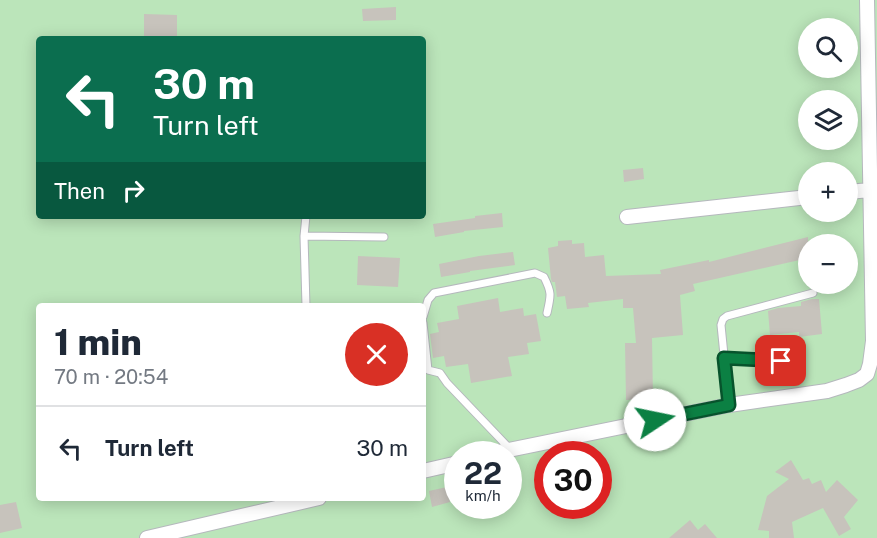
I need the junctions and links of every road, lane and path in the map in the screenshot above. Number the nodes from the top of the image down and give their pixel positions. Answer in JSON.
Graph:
{"nodes":[{"id":1,"x":867,"y":0,"type":"edge"},
{"id":2,"x":870,"y":190,"type":"junction"},
{"id":3,"x":858,"y":191,"type":"edge"},
{"id":4,"x":798,"y":198,"type":"edge"},
{"id":5,"x":627,"y":217,"type":"dead end"},
{"id":6,"x":306,"y":219,"type":"edge"},
{"id":7,"x":304,"y":236,"type":"junction"},
{"id":8,"x":384,"y":237,"type":"dead end"},
{"id":9,"x":809,"y":294,"type":"edge"},
{"id":10,"x":306,"y":303,"type":"edge"},
{"id":11,"x":426,"y":307,"type":"edge"},
{"id":12,"x":547,"y":313,"type":"dead end"},
{"id":13,"x":426,"y":351,"type":"edge"},
{"id":14,"x":724,"y":358,"type":"junction"},
{"id":15,"x":781,"y":361,"type":"dead end"},
{"id":16,"x":729,"y":405,"type":"junction"},
{"id":17,"x":502,"y":441,"type":"edge"},
{"id":18,"x":522,"y":447,"type":"edge"},
{"id":19,"x":444,"y":466,"type":"edge"},
{"id":20,"x":426,"y":470,"type":"edge"},
{"id":21,"x":305,"y":501,"type":"edge"},
{"id":22,"x":147,"y":538,"type":"edge"}],
"edges":[{"from":1,"to":2,"type":"street"},
{"from":2,"to":3,"type":"street"},
{"from":2,"to":16,"type":"street"},
{"from":4,"to":5,"type":"street"},
{"from":6,"to":7,"type":"lane"},
{"from":7,"to":8,"type":"lane"},
{"from":7,"to":10,"type":"lane"},
{"from":9,"to":14,"type":"lane"},
{"from":11,"to":12,"type":"lane"},
{"from":13,"to":17,"type":"lane"},
{"from":14,"to":15,"type":"lane"},
{"from":14,"to":16,"type":"lane"},
{"from":16,"to":18,"type":"street"},
{"from":19,"to":20,"type":"street"},
{"from":21,"to":22,"type":"street"}]}
